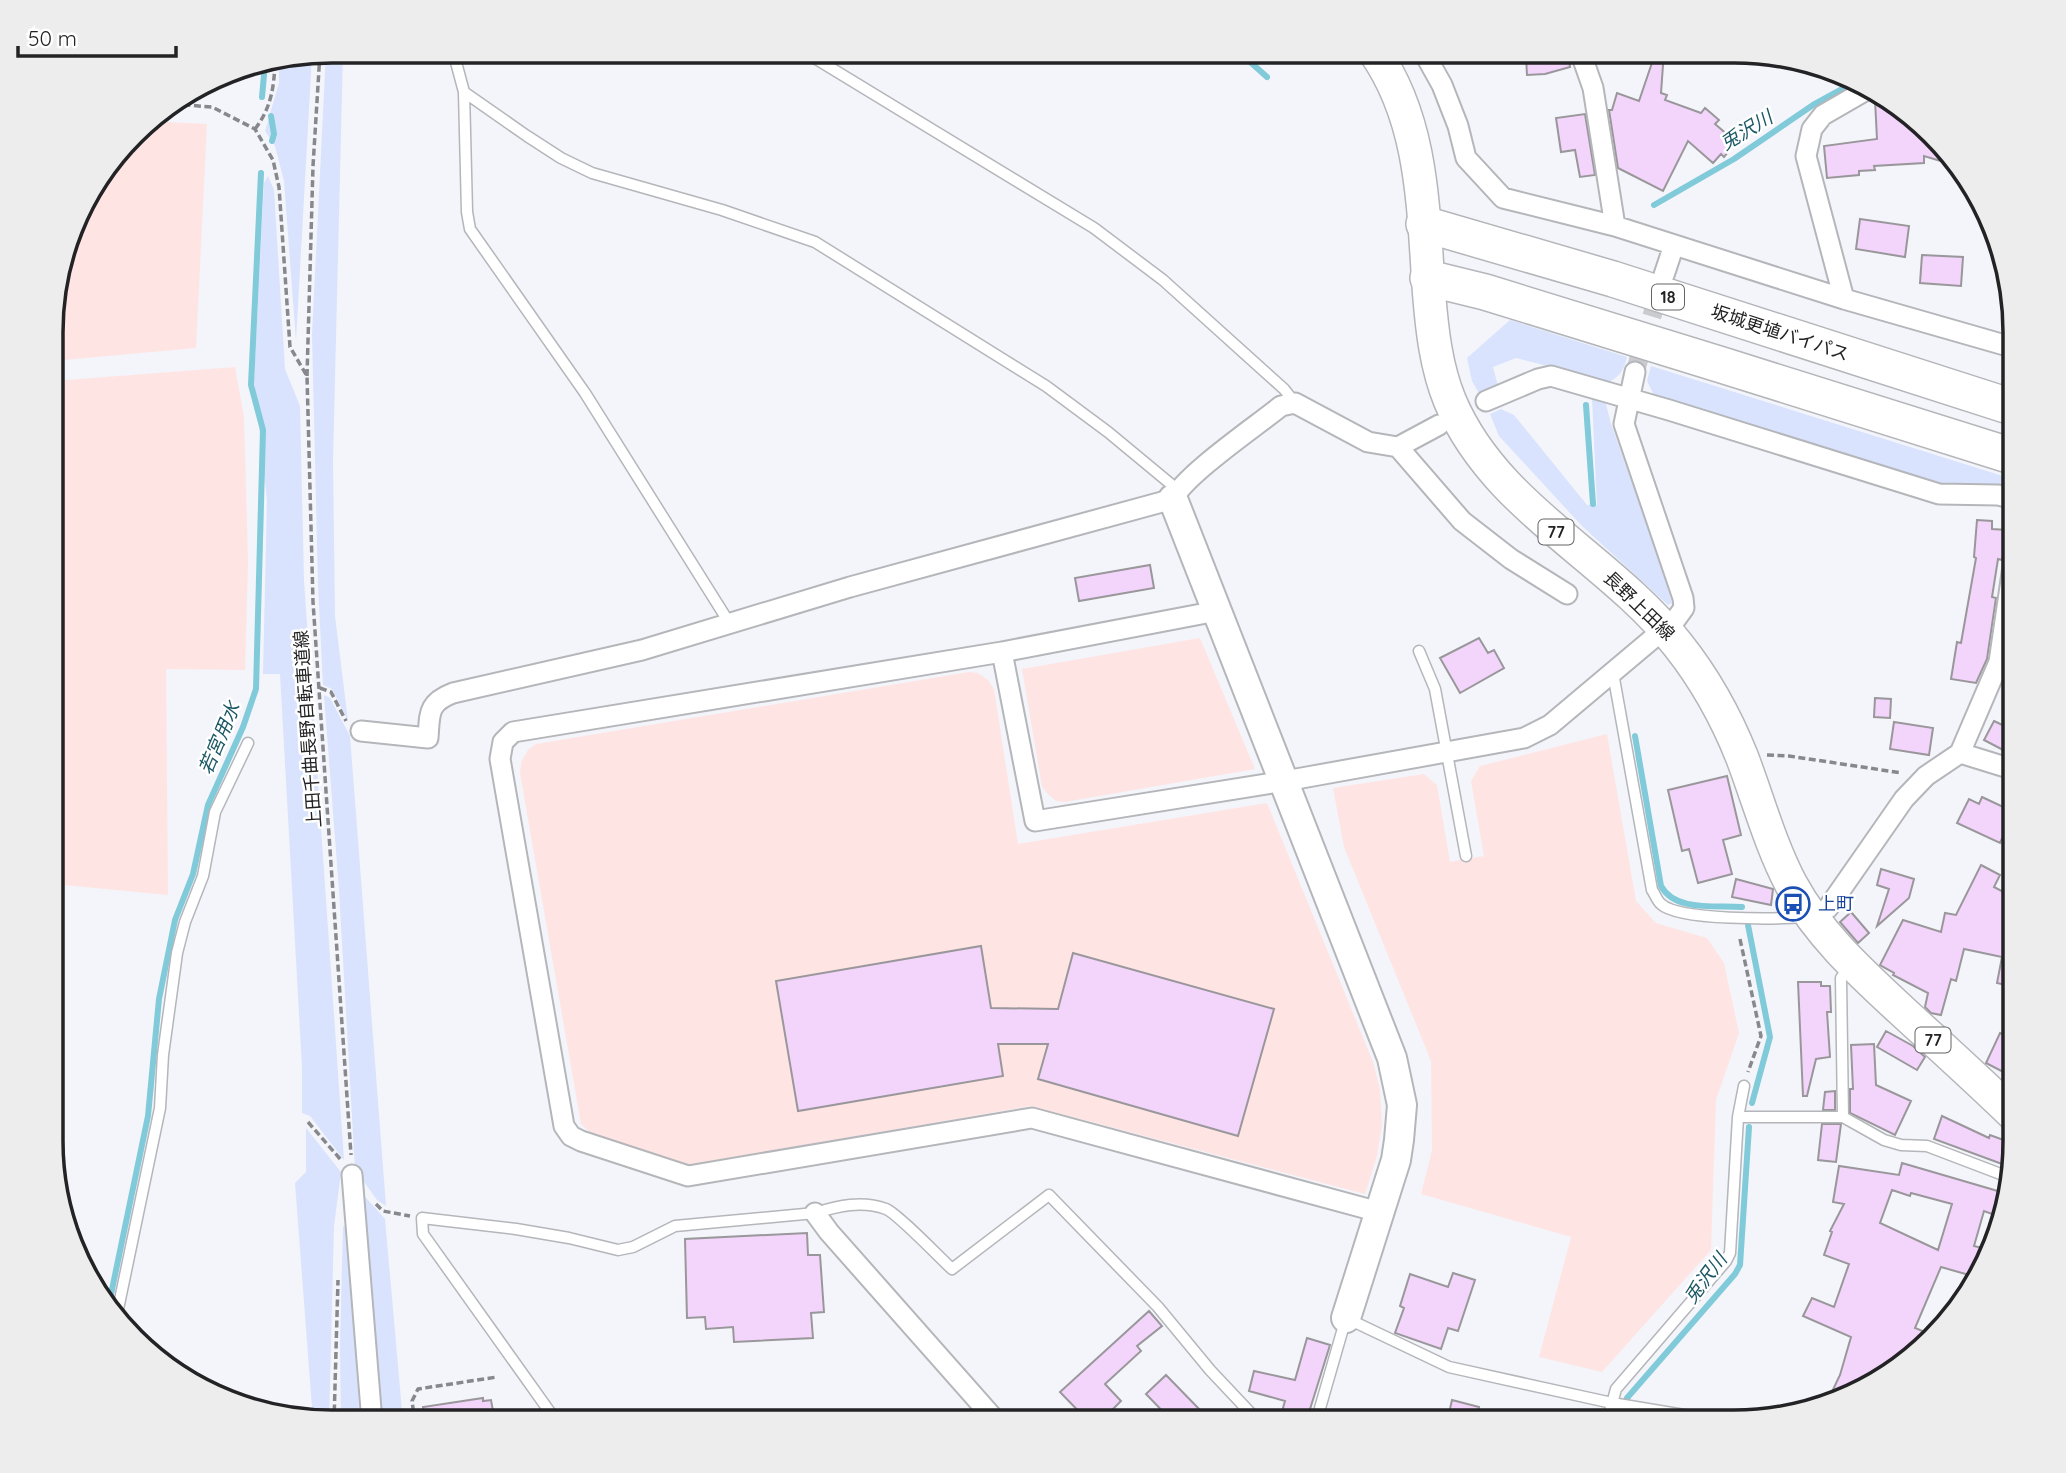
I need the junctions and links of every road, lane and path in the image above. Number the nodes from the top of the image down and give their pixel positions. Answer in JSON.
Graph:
{"nodes":[{"id":1,"x":456,"y":63,"type":"edge"},
{"id":2,"x":823,"y":63,"type":"edge"},
{"id":3,"x":1382,"y":63,"type":"edge"},
{"id":4,"x":1430,"y":63,"type":"edge"},
{"id":5,"x":1584,"y":63,"type":"edge"},
{"id":6,"x":319,"y":64,"type":"edge"},
{"id":7,"x":275,"y":69,"type":"edge"},
{"id":8,"x":464,"y":92,"type":"junction"},
{"id":9,"x":1859,"y":94,"type":"edge"},
{"id":10,"x":188,"y":105,"type":"edge"},
{"id":11,"x":255,"y":129,"type":"junction"},
{"id":12,"x":1424,"y":224,"type":"junction"},
{"id":13,"x":1615,"y":226,"type":"junction"},
{"id":14,"x":1674,"y":245,"type":"junction"},
{"id":15,"x":1664,"y":275,"type":"tunnel mouth"},
{"id":16,"x":1428,"y":278,"type":"junction"},
{"id":17,"x":1844,"y":299,"type":"junction"},
{"id":18,"x":2003,"y":345,"type":"edge"},
{"id":19,"x":1635,"y":372,"type":"tunnel mouth"},
{"id":20,"x":307,"y":376,"type":"junction"},
{"id":21,"x":2003,"y":385,"type":"edge"},
{"id":22,"x":1628,"y":399,"type":"junction"},
{"id":23,"x":1486,"y":401,"type":"dead end"},
{"id":24,"x":1295,"y":403,"type":"junction"},
{"id":25,"x":1439,"y":425,"type":"dead end"},
{"id":26,"x":1398,"y":447,"type":"junction"},
{"id":27,"x":2003,"y":453,"type":"edge"},
{"id":28,"x":1175,"y":495,"type":"junction"},
{"id":29,"x":2003,"y":496,"type":"edge"},
{"id":30,"x":1567,"y":594,"type":"dead end"},
{"id":31,"x":1217,"y":611,"type":"junction"},
{"id":32,"x":730,"y":624,"type":"junction"},
{"id":33,"x":1664,"y":628,"type":"junction"},
{"id":34,"x":2003,"y":640,"type":"edge"},
{"id":35,"x":1002,"y":652,"type":"junction"},
{"id":36,"x":1419,"y":652,"type":"dead end"},
{"id":37,"x":1614,"y":673,"type":"junction"},
{"id":38,"x":319,"y":688,"type":"junction"},
{"id":39,"x":361,"y":731,"type":"joint"},
{"id":40,"x":248,"y":743,"type":"dead end"},
{"id":41,"x":1446,"y":752,"type":"junction"},
{"id":42,"x":1960,"y":753,"type":"junction"},
{"id":43,"x":1741,"y":755,"type":"junction"},
{"id":44,"x":2003,"y":766,"type":"edge"},
{"id":45,"x":1926,"y":776,"type":"junction"},
{"id":46,"x":1285,"y":781,"type":"junction"},
{"id":47,"x":1466,"y":856,"type":"dead end"},
{"id":48,"x":1812,"y":917,"type":"junction"},
{"id":49,"x":1740,"y":939,"type":"dead end"},
{"id":50,"x":1851,"y":964,"type":"junction"},
{"id":51,"x":1744,"y":1086,"type":"joint"},
{"id":52,"x":2003,"y":1105,"type":"edge"},
{"id":53,"x":1738,"y":1117,"type":"junction"},
{"id":54,"x":1843,"y":1117,"type":"junction"},
{"id":55,"x":308,"y":1122,"type":"dead end"},
{"id":56,"x":2001,"y":1174,"type":"edge"},
{"id":57,"x":352,"y":1175,"type":"junction"},
{"id":58,"x":383,"y":1211,"type":"dead end"},
{"id":59,"x":1379,"y":1212,"type":"junction"},
{"id":60,"x":815,"y":1213,"type":"junction"},
{"id":61,"x":422,"y":1218,"type":"junction"},
{"id":62,"x":339,"y":1271,"type":"dead end"},
{"id":63,"x":119,"y":1305,"type":"edge"},
{"id":64,"x":1346,"y":1318,"type":"junction"},
{"id":65,"x":497,"y":1377,"type":"dead end"},
{"id":66,"x":1615,"y":1403,"type":"junction"},
{"id":67,"x":334,"y":1410,"type":"edge"},
{"id":68,"x":371,"y":1410,"type":"edge"},
{"id":69,"x":413,"y":1410,"type":"edge"},
{"id":70,"x":549,"y":1410,"type":"edge"},
{"id":71,"x":986,"y":1410,"type":"edge"},
{"id":72,"x":1248,"y":1410,"type":"edge"},
{"id":73,"x":1319,"y":1410,"type":"edge"},
{"id":74,"x":1612,"y":1410,"type":"edge"},
{"id":75,"x":1658,"y":1410,"type":"edge"}],
"edges":[{"from":1,"to":8,"type":"lane"},
{"from":2,"to":24,"type":"lane"},
{"from":3,"to":12,"type":"main road","name":"長野上田線","number":"77"},
{"from":4,"to":13,"type":"street"},
{"from":5,"to":13,"type":"street"},
{"from":6,"to":20,"type":"path"},
{"from":7,"to":11,"type":"path"},
{"from":8,"to":28,"type":"lane"},
{"from":8,"to":32,"type":"lane"},
{"from":9,"to":17,"type":"street"},
{"from":10,"to":11,"type":"path"},
{"from":11,"to":20,"type":"path","name":"上田千曲長野自転車道線"},
{"from":12,"to":16,"type":"main road","name":"長野上田線","number":"77"},
{"from":12,"to":21,"type":"highway","name":"坂城更埴バイパス","number":"18"},
{"from":13,"to":14,"type":"street"},
{"from":14,"to":15,"type":"street"},
{"from":14,"to":17,"type":"street"},
{"from":16,"to":27,"type":"highway"},
{"from":16,"to":33,"type":"main road","name":"長野上田線","number":"77"},
{"from":17,"to":18,"type":"street"},
{"from":19,"to":22,"type":"street"},
{"from":20,"to":38,"type":"path","name":"上田千曲長野自転車道線"},
{"from":22,"to":23,"type":"street"},
{"from":22,"to":29,"type":"street"},
{"from":22,"to":33,"type":"street"},
{"from":24,"to":26,"type":"street"},
{"from":24,"to":28,"type":"street"},
{"from":25,"to":26,"type":"street"},
{"from":26,"to":30,"type":"street"},
{"from":28,"to":31,"type":"street"},
{"from":28,"to":32,"type":"street"},
{"from":31,"to":35,"type":"street"},
{"from":31,"to":46,"type":"street"},
{"from":32,"to":39,"type":"street"},
{"from":33,"to":37,"type":"street"},
{"from":33,"to":43,"type":"main road","name":"長野上田線","number":"77"},
{"from":34,"to":42,"type":"street"},
{"from":35,"to":46,"type":"street"},
{"from":35,"to":59,"type":"street"},
{"from":36,"to":41,"type":"lane"},
{"from":37,"to":41,"type":"street"},
{"from":37,"to":48,"type":"lane"},
{"from":38,"to":39,"type":"path"},
{"from":38,"to":57,"type":"path","name":"上田千曲長野自転車道線"},
{"from":40,"to":63,"type":"lane"},
{"from":41,"to":46,"type":"street"},
{"from":41,"to":47,"type":"lane"},
{"from":42,"to":44,"type":"street"},
{"from":42,"to":45,"type":"street"},
{"from":43,"to":45,"type":"path"},
{"from":43,"to":48,"type":"main road","name":"長野上田線","number":"77"},
{"from":45,"to":48,"type":"street"},
{"from":46,"to":59,"type":"street"},
{"from":48,"to":50,"type":"main road","name":"長野上田線","number":"77"},
{"from":49,"to":51,"type":"path"},
{"from":50,"to":52,"type":"main road","name":"長野上田線","number":"77"},
{"from":50,"to":54,"type":"lane"},
{"from":51,"to":53,"type":"lane"},
{"from":53,"to":54,"type":"lane"},
{"from":53,"to":66,"type":"lane"},
{"from":54,"to":56,"type":"lane"},
{"from":55,"to":57,"type":"path"},
{"from":57,"to":68,"type":"street"},
{"from":58,"to":61,"type":"path"},
{"from":59,"to":64,"type":"street"},
{"from":60,"to":61,"type":"lane"},
{"from":60,"to":71,"type":"street"},
{"from":60,"to":72,"type":"lane"},
{"from":61,"to":70,"type":"lane"},
{"from":62,"to":67,"type":"path"},
{"from":64,"to":66,"type":"lane"},
{"from":64,"to":73,"type":"lane"},
{"from":65,"to":69,"type":"path"},
{"from":66,"to":74,"type":"lane"},
{"from":66,"to":75,"type":"lane"}]}
